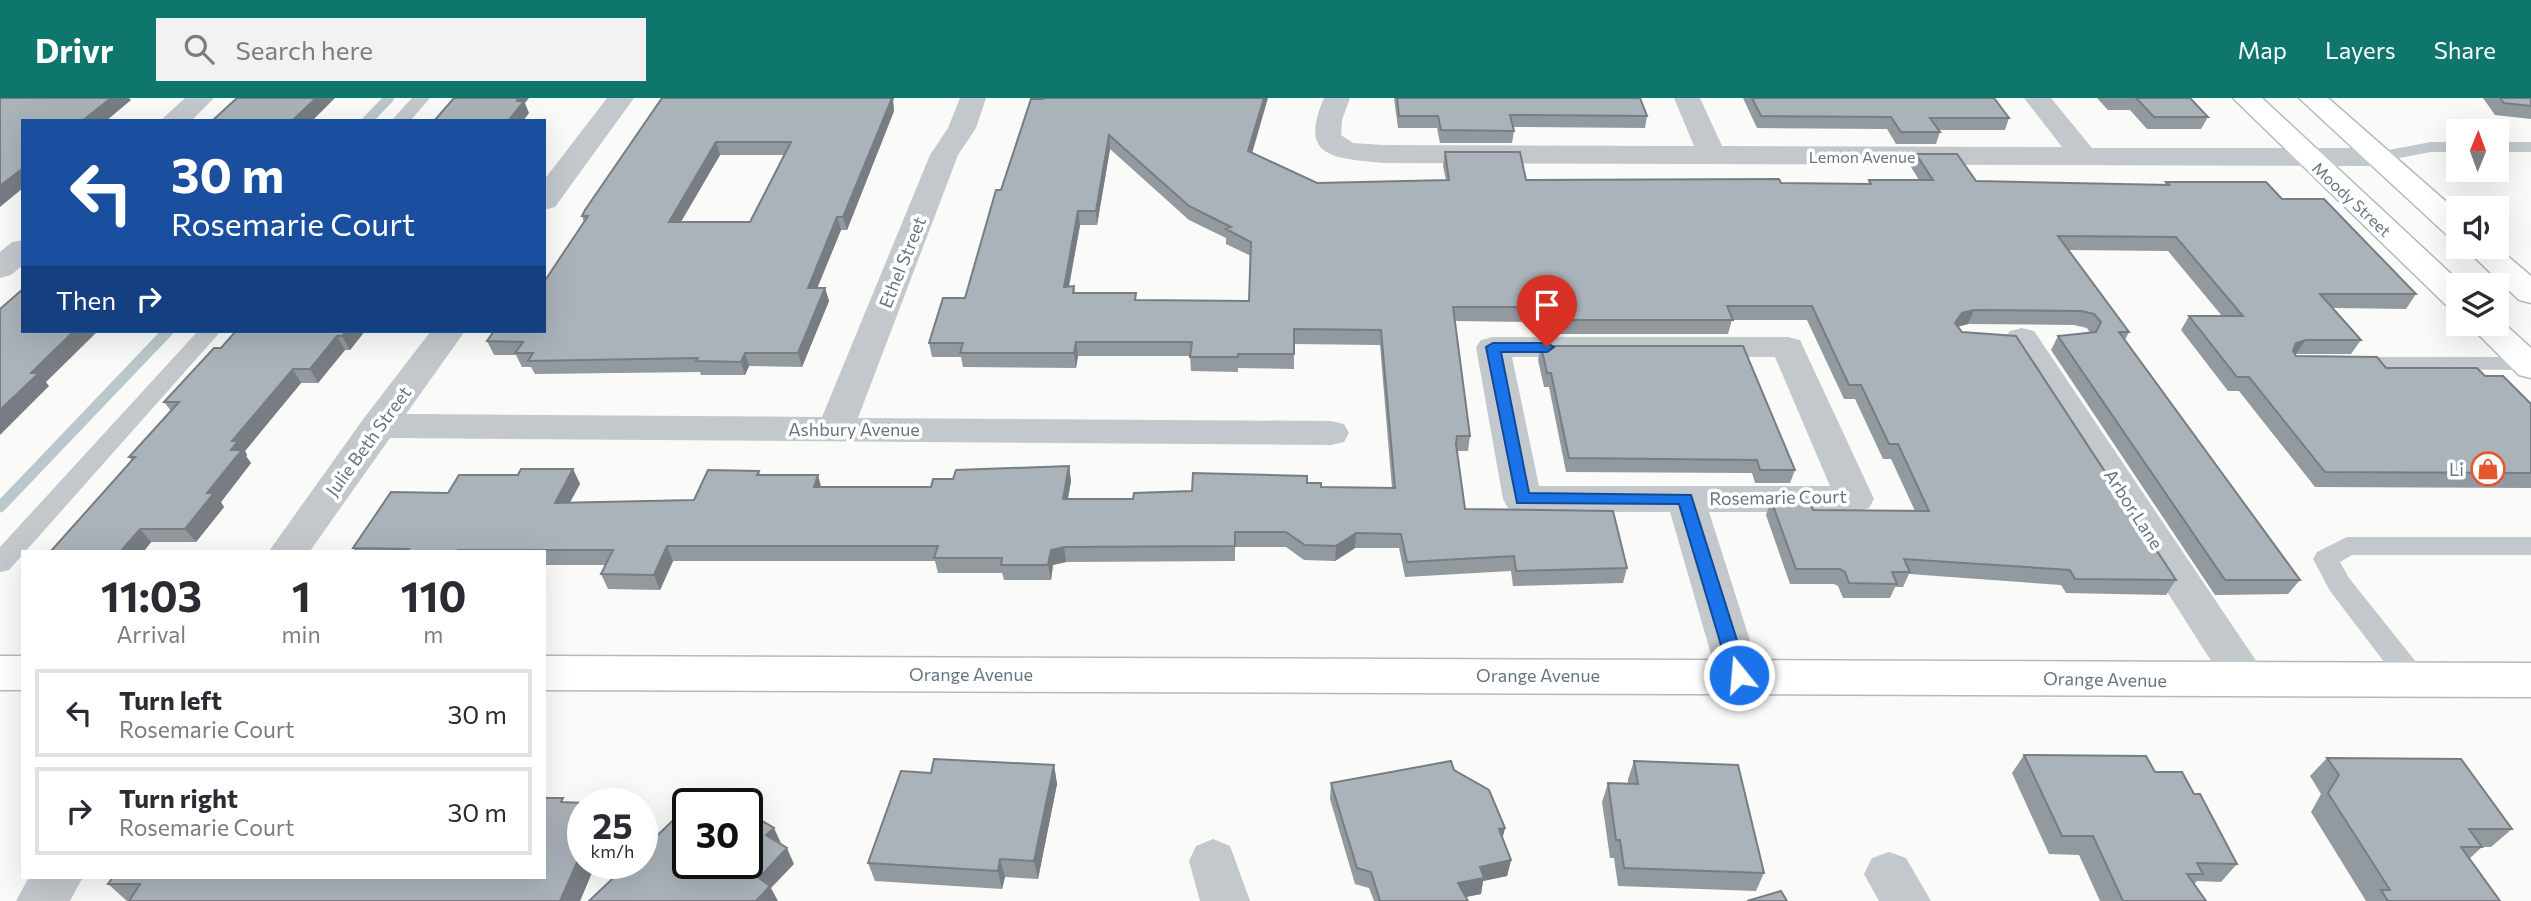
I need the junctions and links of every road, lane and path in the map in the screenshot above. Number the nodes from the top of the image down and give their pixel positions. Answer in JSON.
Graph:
{"nodes":[{"id":1,"x":201,"y":98,"type":"edge"},
{"id":2,"x":421,"y":98,"type":"edge"},
{"id":3,"x":621,"y":98,"type":"edge"},
{"id":4,"x":973,"y":98,"type":"edge"},
{"id":5,"x":1337,"y":98,"type":"edge"},
{"id":6,"x":1687,"y":98,"type":"edge"},
{"id":7,"x":2037,"y":98,"type":"edge"},
{"id":8,"x":2246,"y":98,"type":"edge"},
{"id":9,"x":2312,"y":98,"type":"edge"},
{"id":10,"x":176,"y":119,"type":"edge"},
{"id":11,"x":402,"y":119,"type":"edge"},
{"id":12,"x":2446,"y":147,"type":"edge"},
{"id":13,"x":2510,"y":147,"type":"edge"},
{"id":14,"x":2531,"y":147,"type":"edge"},
{"id":15,"x":1712,"y":155,"type":"junction"},
{"id":16,"x":2085,"y":157,"type":"junction"},
{"id":17,"x":2308,"y":157,"type":"junction"},
{"id":18,"x":2378,"y":157,"type":"junction"},
{"id":19,"x":2446,"y":162,"type":"edge"},
{"id":20,"x":2510,"y":163,"type":"edge"},
{"id":21,"x":2531,"y":164,"type":"edge"},
{"id":22,"x":546,"y":198,"type":"edge"},
{"id":23,"x":2446,"y":217,"type":"edge"},
{"id":24,"x":21,"y":251,"type":"edge"},
{"id":25,"x":2493,"y":259,"type":"edge"},
{"id":26,"x":0,"y":268,"type":"edge"},
{"id":27,"x":2446,"y":287,"type":"edge"},
{"id":28,"x":2531,"y":293,"type":"edge"},
{"id":29,"x":208,"y":333,"type":"edge"},
{"id":30,"x":447,"y":333,"type":"edge"},
{"id":31,"x":2498,"y":336,"type":"edge"},
{"id":32,"x":2061,"y":338,"type":"edge"},
{"id":33,"x":2324,"y":364,"type":"edge"},
{"id":34,"x":2529,"y":366,"type":"edge"},
{"id":35,"x":377,"y":426,"type":"junction"},
{"id":36,"x":835,"y":429,"type":"junction"},
{"id":37,"x":1331,"y":432,"type":"dead end"},
{"id":38,"x":1685,"y":499,"type":"junction"},
{"id":39,"x":2531,"y":546,"type":"edge"},
{"id":40,"x":290,"y":550,"type":"edge"},
{"id":41,"x":0,"y":563,"type":"edge"},
{"id":42,"x":0,"y":673,"type":"edge"},
{"id":43,"x":21,"y":673,"type":"edge"},
{"id":44,"x":546,"y":673,"type":"edge"},
{"id":45,"x":1739,"y":675,"type":"junction"},
{"id":46,"x":2246,"y":680,"type":"junction"},
{"id":47,"x":2414,"y":680,"type":"junction"},
{"id":48,"x":2531,"y":680,"type":"edge"},
{"id":49,"x":57,"y":879,"type":"edge"},
{"id":50,"x":41,"y":901,"type":"edge"}],
"edges":[{"from":1,"to":10,"type":"street"},
{"from":2,"to":11,"type":"lane"},
{"from":3,"to":22,"type":"street"},
{"from":4,"to":36,"type":"street","name":"Ethel Street"},
{"from":5,"to":15,"type":"street","name":"Lemon Avenue"},
{"from":6,"to":15,"type":"street"},
{"from":7,"to":16,"type":"street"},
{"from":8,"to":17,"type":"main road","name":"Moody Street"},
{"from":9,"to":18,"type":"main road"},
{"from":12,"to":18,"type":"lane"},
{"from":13,"to":14,"type":"lane"},
{"from":15,"to":16,"type":"street","name":"Lemon Avenue"},
{"from":16,"to":17,"type":"street","name":"Lemon Avenue"},
{"from":17,"to":18,"type":"street","name":"Lemon Avenue"},
{"from":17,"to":27,"type":"main road","name":"Moody Street"},
{"from":18,"to":19,"type":"lane"},
{"from":18,"to":23,"type":"main road"},
{"from":20,"to":21,"type":"lane"},
{"from":24,"to":26,"type":"street"},
{"from":25,"to":28,"type":"main road"},
{"from":29,"to":41,"type":"lane"},
{"from":30,"to":35,"type":"street","name":"Julie Beth Street"},
{"from":31,"to":34,"type":"main road"},
{"from":32,"to":46,"type":"street","name":"Arbor Lane"},
{"from":33,"to":34,"type":"lane"},
{"from":35,"to":36,"type":"street","name":"Ashbury Avenue"},
{"from":35,"to":40,"type":"street","name":"Julie Beth Street"},
{"from":36,"to":37,"type":"street","name":"Ashbury Avenue"},
{"from":38,"to":38,"type":"street","name":"Rosemarie Court"},
{"from":38,"to":45,"type":"street","name":"Rosemarie Court"},
{"from":39,"to":47,"type":"lane"},
{"from":42,"to":43,"type":"main road"},
{"from":44,"to":45,"type":"main road","name":"Orange Avenue"},
{"from":45,"to":46,"type":"main road","name":"Orange Avenue"},
{"from":46,"to":47,"type":"main road","name":"Orange Avenue"},
{"from":47,"to":48,"type":"main road","name":"Orange Avenue"},
{"from":49,"to":50,"type":"street"}]}
